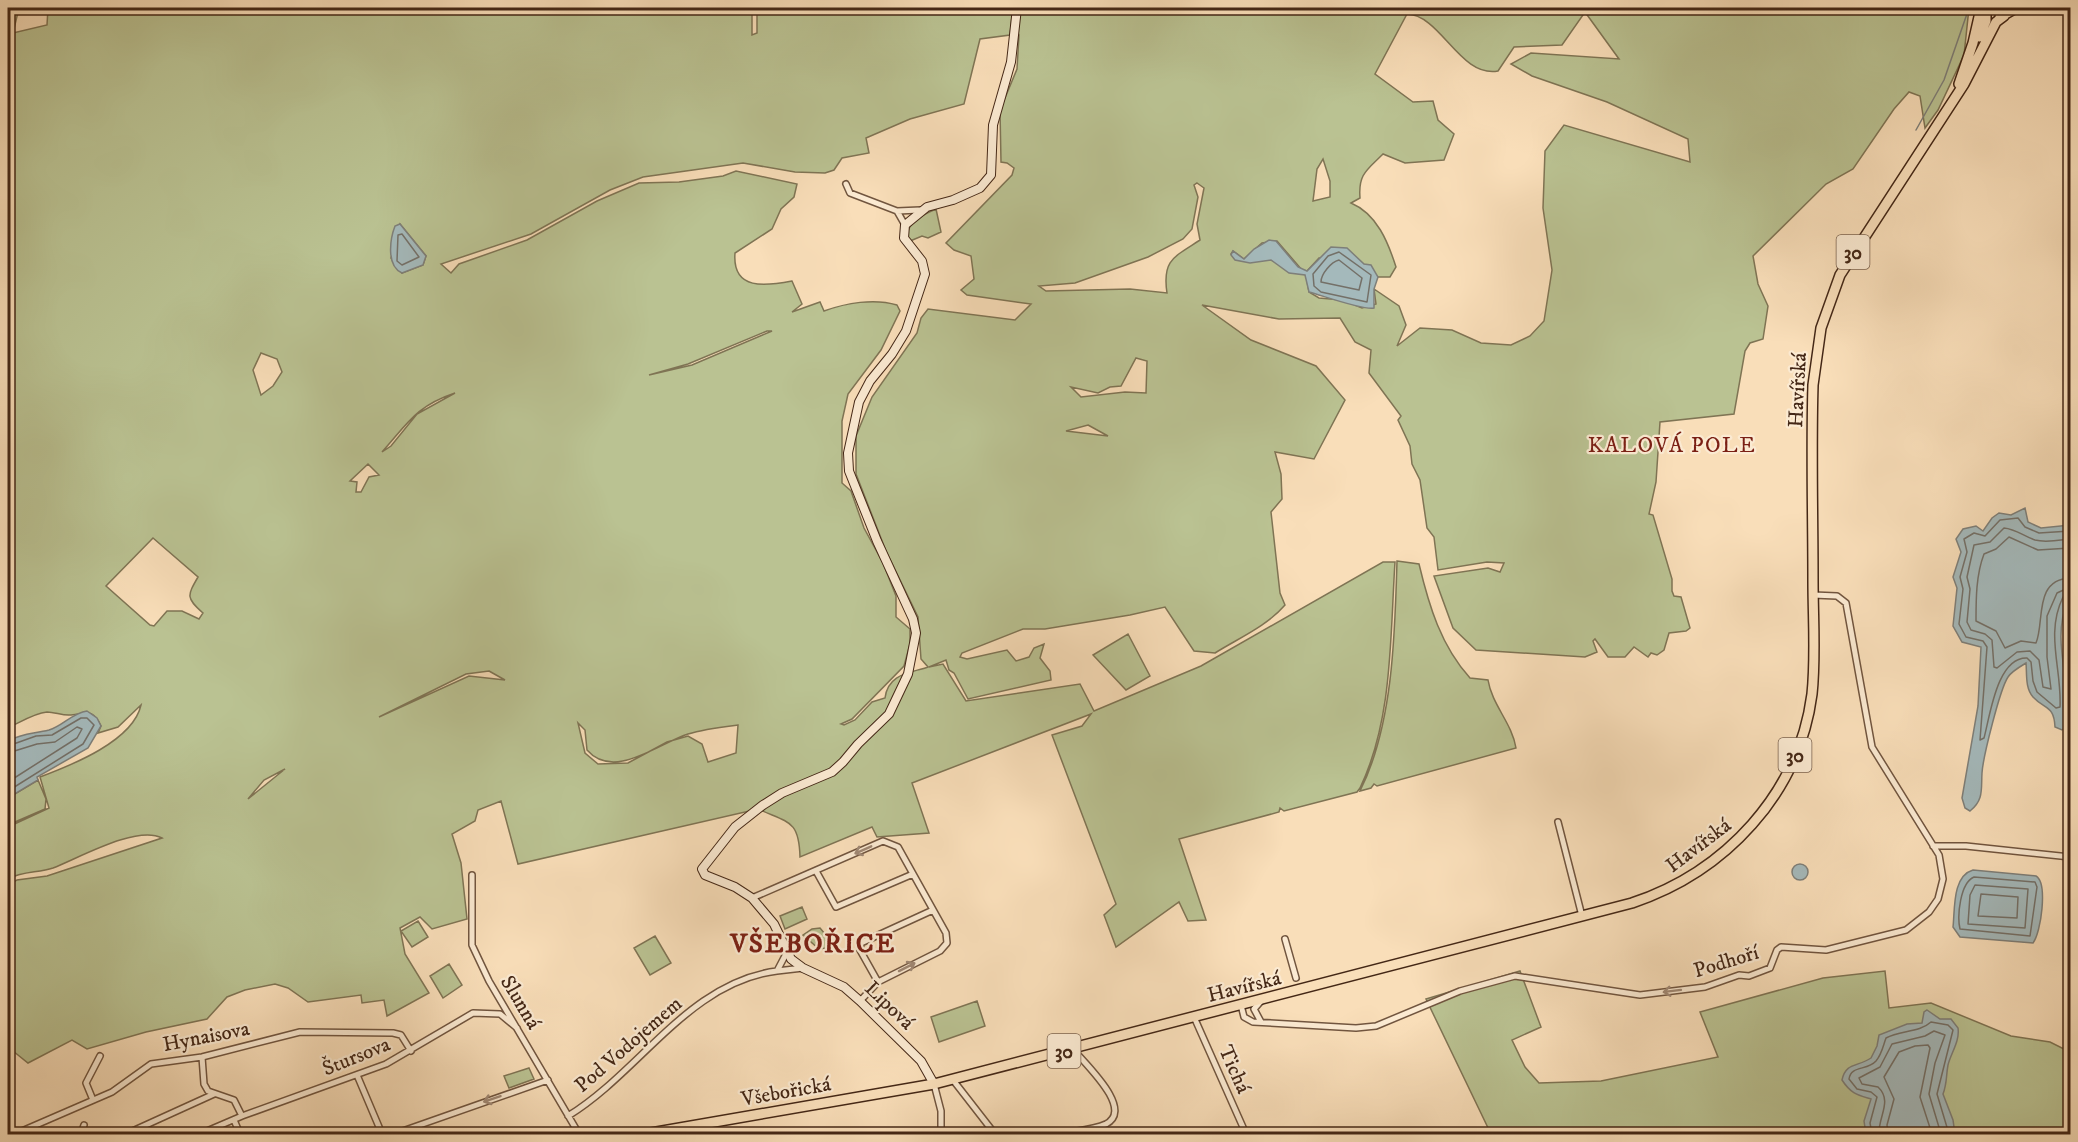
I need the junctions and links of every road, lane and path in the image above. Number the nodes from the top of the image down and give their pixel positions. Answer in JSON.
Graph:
{"nodes":[{"id":1,"x":1017,"y":8,"type":"edge"},
{"id":2,"x":1981,"y":8,"type":"edge"},
{"id":3,"x":1987,"y":8,"type":"edge"},
{"id":4,"x":2016,"y":8,"type":"edge"},
{"id":5,"x":2004,"y":16,"type":"junction"},
{"id":6,"x":1970,"y":55,"type":"junction"},
{"id":7,"x":1941,"y":118,"type":"junction"},
{"id":8,"x":846,"y":184,"type":"dead end"},
{"id":9,"x":920,"y":210,"type":"junction"},
{"id":10,"x":897,"y":211,"type":"junction"},
{"id":11,"x":905,"y":225,"type":"junction"},
{"id":12,"x":1813,"y":595,"type":"junction"},
{"id":13,"x":1558,"y":822,"type":"dead end"},
{"id":14,"x":1933,"y":846,"type":"junction"},
{"id":15,"x":2070,"y":857,"type":"edge"},
{"id":16,"x":816,"y":871,"type":"junction"},
{"id":17,"x":913,"y":874,"type":"junction"},
{"id":18,"x":472,"y":876,"type":"dead end"},
{"id":19,"x":752,"y":898,"type":"junction"},
{"id":20,"x":933,"y":910,"type":"junction"},
{"id":21,"x":1582,"y":916,"type":"junction"},
{"id":22,"x":1285,"y":939,"type":"dead end"},
{"id":23,"x":787,"y":952,"type":"junction"},
{"id":24,"x":803,"y":968,"type":"junction"},
{"id":25,"x":777,"y":971,"type":"junction"},
{"id":26,"x":1296,"y":978,"type":"dead end"},
{"id":27,"x":878,"y":982,"type":"junction"},
{"id":28,"x":1263,"y":1000,"type":"junction"},
{"id":29,"x":860,"y":1001,"type":"junction"},
{"id":30,"x":1241,"y":1005,"type":"junction"},
{"id":31,"x":1194,"y":1017,"type":"junction"},
{"id":32,"x":1261,"y":1022,"type":"junction"},
{"id":33,"x":517,"y":1028,"type":"junction"},
{"id":34,"x":1072,"y":1049,"type":"junction"},
{"id":35,"x":411,"y":1051,"type":"junction"},
{"id":36,"x":100,"y":1056,"type":"dead end"},
{"id":37,"x":202,"y":1057,"type":"junction"},
{"id":38,"x":357,"y":1074,"type":"junction"},
{"id":39,"x":548,"y":1080,"type":"junction"},
{"id":40,"x":953,"y":1080,"type":"junction"},
{"id":41,"x":934,"y":1084,"type":"junction"},
{"id":42,"x":214,"y":1095,"type":"junction"},
{"id":43,"x":93,"y":1100,"type":"junction"},
{"id":44,"x":242,"y":1116,"type":"junction"},
{"id":45,"x":568,"y":1116,"type":"junction"},
{"id":46,"x":234,"y":1120,"type":"junction"},
{"id":47,"x":84,"y":1125,"type":"dead end"},
{"id":48,"x":690,"y":1131,"type":"edge"},
{"id":49,"x":15,"y":1134,"type":"edge"},
{"id":50,"x":81,"y":1134,"type":"edge"},
{"id":51,"x":126,"y":1134,"type":"edge"},
{"id":52,"x":200,"y":1134,"type":"edge"},
{"id":53,"x":240,"y":1134,"type":"edge"},
{"id":54,"x":382,"y":1134,"type":"edge"},
{"id":55,"x":394,"y":1134,"type":"edge"},
{"id":56,"x":579,"y":1134,"type":"edge"},
{"id":57,"x":645,"y":1134,"type":"edge"},
{"id":58,"x":941,"y":1134,"type":"edge"},
{"id":59,"x":995,"y":1134,"type":"edge"},
{"id":60,"x":1060,"y":1134,"type":"edge"},
{"id":61,"x":1246,"y":1134,"type":"edge"}],
"edges":[{"from":1,"to":9,"type":"street"},
{"from":2,"to":6,"type":"main road","name":"Havířská","number":"30"},
{"from":3,"to":5,"type":"main road","name":"Havířská","number":"30"},
{"from":3,"to":6,"type":"main road","name":"Havířská","number":"30"},
{"from":4,"to":5,"type":"main road","name":"Havířská","number":"30"},
{"from":5,"to":7,"type":"main road","name":"Havířská","number":"30"},
{"from":6,"to":7,"type":"main road","name":"Havířská","number":"30"},
{"from":7,"to":12,"type":"main road","name":"Havířská","number":"30"},
{"from":8,"to":10,"type":"street"},
{"from":9,"to":10,"type":"street"},
{"from":9,"to":11,"type":"street"},
{"from":10,"to":11,"type":"street"},
{"from":11,"to":19,"type":"street","name":"Lipová"},
{"from":12,"to":14,"type":"street","name":"Podhoří"},
{"from":12,"to":21,"type":"main road","name":"Havířská","number":"30"},
{"from":13,"to":21,"type":"street"},
{"from":14,"to":15,"type":"street"},
{"from":14,"to":32,"type":"street","name":"Podhoří","one_way":true},
{"from":17,"to":16,"type":"street","one_way":true},
{"from":16,"to":17,"type":"street"},
{"from":16,"to":19,"type":"street"},
{"from":17,"to":20,"type":"street"},
{"from":18,"to":33,"type":"street","name":"Slunná"},
{"from":19,"to":23,"type":"street","name":"Lipová"},
{"from":27,"to":20,"type":"street","one_way":true},
{"from":20,"to":27,"type":"street"},
{"from":21,"to":28,"type":"main road","name":"Havířská","number":"30"},
{"from":22,"to":26,"type":"street"},
{"from":23,"to":24,"type":"street","name":"Lipová"},
{"from":23,"to":25,"type":"street"},
{"from":24,"to":25,"type":"street","name":"Pod Vodojemem"},
{"from":24,"to":29,"type":"street","name":"Lipová"},
{"from":25,"to":45,"type":"street","name":"Pod Vodojemem"},
{"from":27,"to":29,"type":"street"},
{"from":28,"to":30,"type":"main road","name":"Havířská","number":"30"},
{"from":28,"to":32,"type":"street"},
{"from":29,"to":41,"type":"street","name":"Lipová"},
{"from":30,"to":31,"type":"main road","name":"Havířská","number":"30"},
{"from":30,"to":32,"type":"street"},
{"from":31,"to":34,"type":"main road","name":"Havířská","number":"30"},
{"from":31,"to":61,"type":"street","name":"Tichá"},
{"from":33,"to":35,"type":"street","name":"Štursova"},
{"from":33,"to":39,"type":"street","name":"Slunná"},
{"from":34,"to":40,"type":"main road","name":"Havířská","number":"30"},
{"from":34,"to":60,"type":"street"},
{"from":35,"to":37,"type":"street","name":"Hynaisova"},
{"from":35,"to":38,"type":"street","name":"Štursova"},
{"from":36,"to":43,"type":"street"},
{"from":37,"to":42,"type":"street"},
{"from":37,"to":43,"type":"street","name":"Hynaisova"},
{"from":38,"to":44,"type":"street","name":"Štursova"},
{"from":38,"to":54,"type":"street"},
{"from":39,"to":45,"type":"street","name":"Slunná"},
{"from":39,"to":55,"type":"street","one_way":true},
{"from":40,"to":41,"type":"main road","name":"Havířská","number":"30"},
{"from":40,"to":59,"type":"street"},
{"from":41,"to":48,"type":"main road","name":"Všebořická","number":"30"},
{"from":41,"to":58,"type":"street"},
{"from":42,"to":44,"type":"street"},
{"from":42,"to":51,"type":"street"},
{"from":43,"to":49,"type":"street","name":"Hynaisova"},
{"from":44,"to":46,"type":"street","name":"Štursova"},
{"from":45,"to":56,"type":"street","name":"Slunná"},
{"from":46,"to":52,"type":"street","name":"Štursova"},
{"from":46,"to":53,"type":"street"},
{"from":47,"to":50,"type":"street"},
{"from":48,"to":57,"type":"main road","name":"Všebořická","number":"30"}]}
